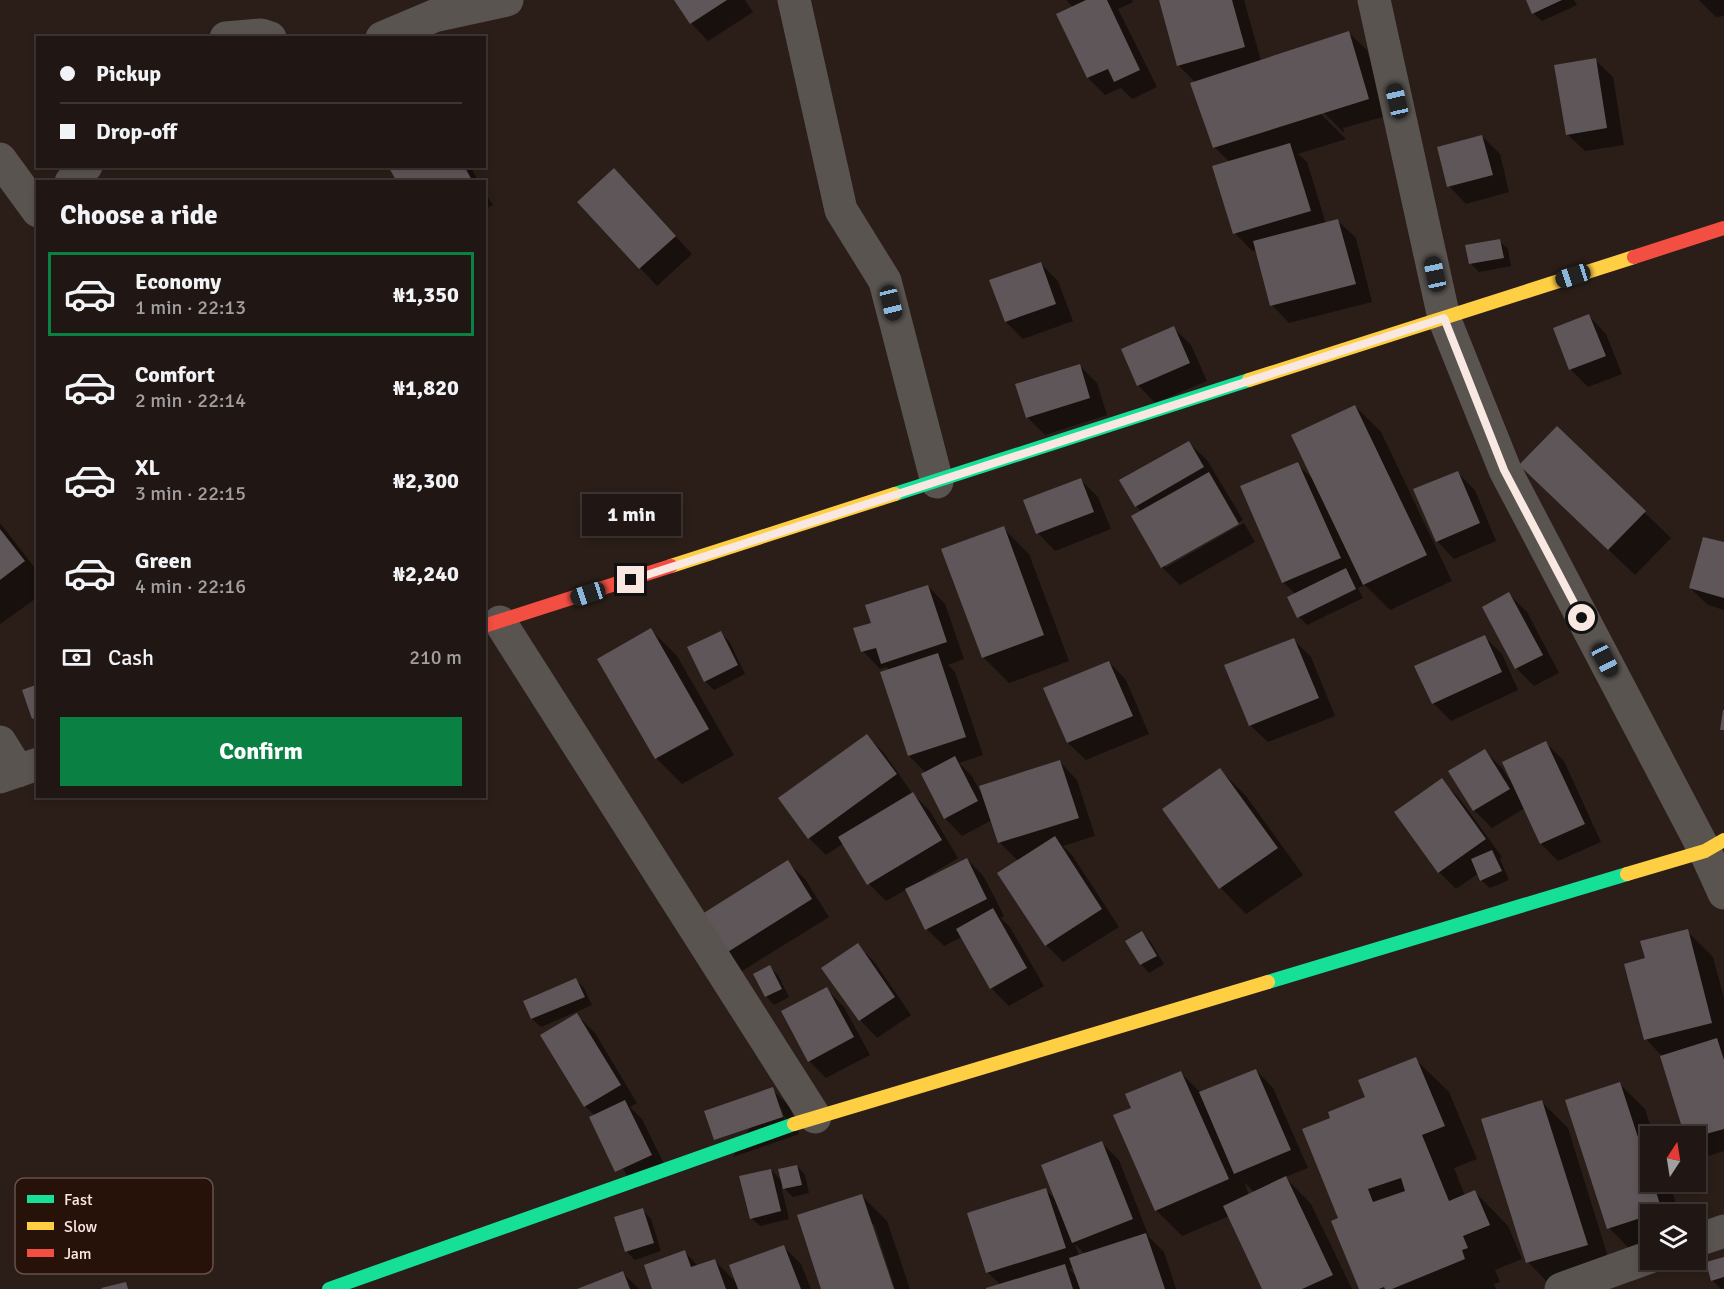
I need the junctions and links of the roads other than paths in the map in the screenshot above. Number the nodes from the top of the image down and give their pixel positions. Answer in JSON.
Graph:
{"nodes":[{"id":1,"x":507,"y":0,"type":"edge"},
{"id":2,"x":794,"y":0,"type":"edge"},
{"id":3,"x":1374,"y":0,"type":"edge"},
{"id":4,"x":387,"y":36,"type":"edge"},
{"id":5,"x":0,"y":159,"type":"edge"},
{"id":6,"x":84,"y":168,"type":"edge"},
{"id":7,"x":73,"y":180,"type":"edge"},
{"id":8,"x":36,"y":208,"type":"edge"},
{"id":9,"x":1724,"y":228,"type":"edge"},
{"id":10,"x":1444,"y":318,"type":"junction"},
{"id":11,"x":937,"y":482,"type":"junction"},
{"id":12,"x":492,"y":624,"type":"edge"},
{"id":13,"x":0,"y":742,"type":"edge"},
{"id":14,"x":19,"y":770,"type":"edge"},
{"id":15,"x":1714,"y":846,"type":"edge"},
{"id":16,"x":1724,"y":893,"type":"edge"},
{"id":17,"x":815,"y":1117,"type":"junction"},
{"id":18,"x":1724,"y":1231,"type":"edge"},
{"id":19,"x":1706,"y":1237,"type":"edge"},
{"id":20,"x":1640,"y":1261,"type":"edge"},
{"id":21,"x":331,"y":1289,"type":"edge"},
{"id":22,"x":1561,"y":1289,"type":"edge"}],
"edges":[{"from":1,"to":4,"type":"street"},
{"from":2,"to":11,"type":"street"},
{"from":3,"to":10,"type":"street"},
{"from":5,"to":8,"type":"street"},
{"from":6,"to":7,"type":"street"},
{"from":9,"to":10,"type":"street"},
{"from":10,"to":11,"type":"street"},
{"from":10,"to":15,"type":"street"},
{"from":11,"to":12,"type":"street"},
{"from":12,"to":17,"type":"street"},
{"from":13,"to":14,"type":"street"},
{"from":15,"to":16,"type":"street"},
{"from":15,"to":17,"type":"street"},
{"from":17,"to":21,"type":"street"},
{"from":18,"to":19,"type":"street"},
{"from":20,"to":22,"type":"street"}]}
